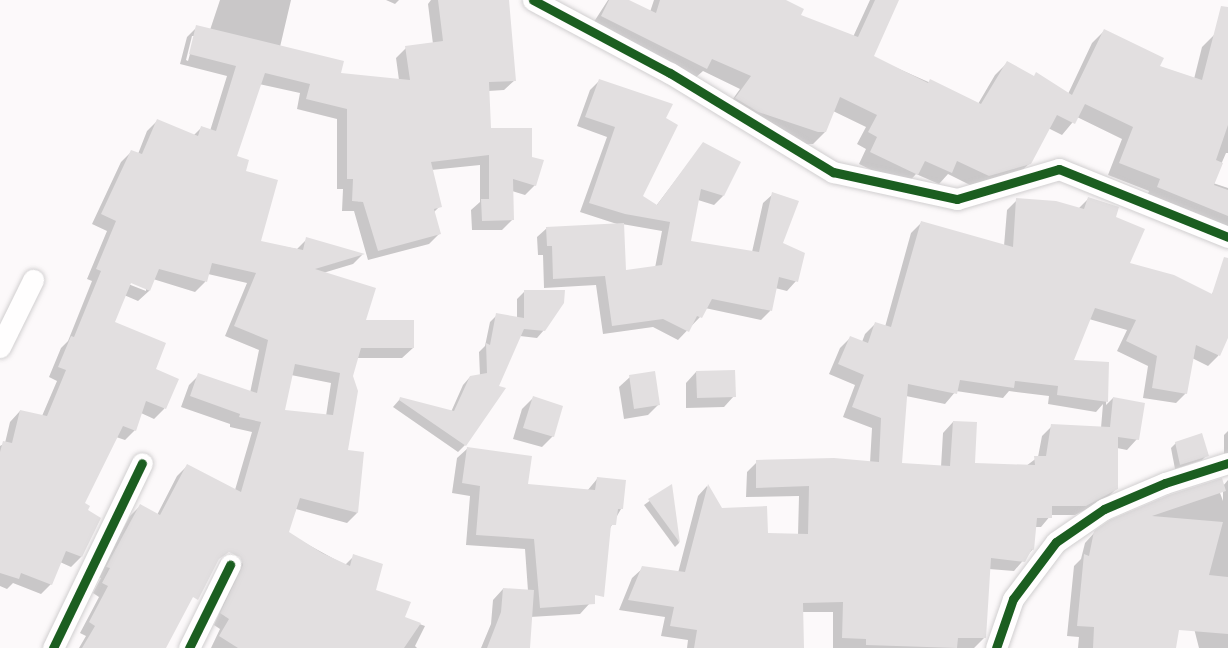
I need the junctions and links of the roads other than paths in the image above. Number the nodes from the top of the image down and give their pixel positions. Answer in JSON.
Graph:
{"nodes":[{"id":1,"x":533,"y":0,"type":"edge"},
{"id":2,"x":1228,"y":237,"type":"edge"},
{"id":3,"x":33,"y":280,"type":"dead end"},
{"id":4,"x":0,"y":347,"type":"edge"},
{"id":5,"x":142,"y":463,"type":"dead end"},
{"id":6,"x":1228,"y":463,"type":"edge"},
{"id":7,"x":230,"y":565,"type":"dead end"},
{"id":8,"x":53,"y":648,"type":"edge"},
{"id":9,"x":189,"y":648,"type":"edge"},
{"id":10,"x":996,"y":648,"type":"edge"}],
"edges":[{"from":1,"to":2,"type":"street"},
{"from":3,"to":4,"type":"street"},
{"from":5,"to":8,"type":"street"},
{"from":6,"to":10,"type":"street"},
{"from":7,"to":9,"type":"street"}]}
